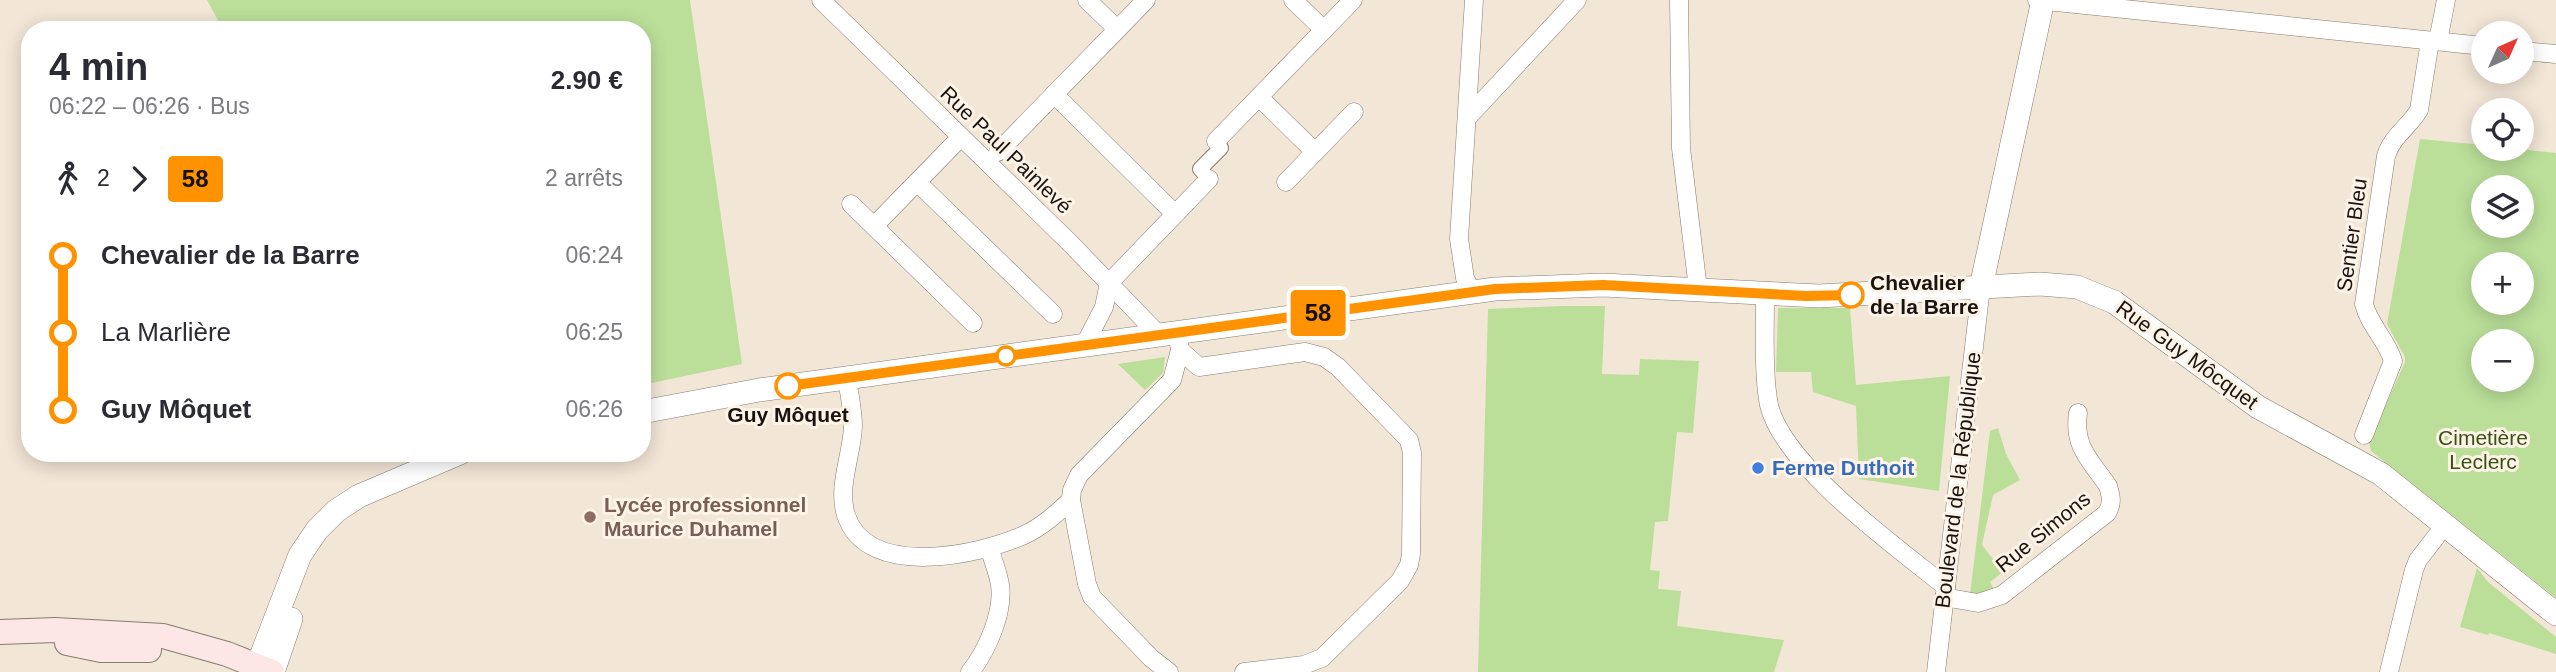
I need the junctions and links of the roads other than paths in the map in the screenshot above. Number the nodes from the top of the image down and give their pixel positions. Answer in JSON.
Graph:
{"nodes":[{"id":1,"x":1087,"y":0,"type":"edge"},
{"id":2,"x":1146,"y":0,"type":"edge"},
{"id":3,"x":1293,"y":0,"type":"edge"},
{"id":4,"x":1353,"y":0,"type":"edge"},
{"id":5,"x":1474,"y":0,"type":"edge"},
{"id":6,"x":1577,"y":0,"type":"edge"},
{"id":7,"x":1679,"y":0,"type":"edge"},
{"id":8,"x":2037,"y":0,"type":"edge"},
{"id":9,"x":2043,"y":0,"type":"edge"},
{"id":10,"x":2446,"y":0,"type":"edge"},
{"id":11,"x":825,"y":2,"type":"edge"},
{"id":12,"x":1117,"y":29,"type":"junction"},
{"id":13,"x":1324,"y":30,"type":"junction"},
{"id":14,"x":2434,"y":41,"type":"junction"},
{"id":15,"x":2471,"y":45,"type":"edge"},
{"id":16,"x":2534,"y":52,"type":"edge"},
{"id":17,"x":2556,"y":54,"type":"edge"},
{"id":18,"x":1054,"y":94,"type":"junction"},
{"id":19,"x":1259,"y":97,"type":"junction"},
{"id":20,"x":1354,"y":112,"type":"dead end"},
{"id":21,"x":1467,"y":118,"type":"junction"},
{"id":22,"x":960,"y":138,"type":"junction"},
{"id":23,"x":1216,"y":141,"type":"joint"},
{"id":24,"x":998,"y":152,"type":"dead end"},
{"id":25,"x":1315,"y":152,"type":"junction"},
{"id":26,"x":1209,"y":179,"type":"joint"},
{"id":27,"x":917,"y":182,"type":"junction"},
{"id":28,"x":1286,"y":182,"type":"dead end"},
{"id":29,"x":851,"y":204,"type":"dead end"},
{"id":30,"x":1175,"y":214,"type":"junction"},
{"id":31,"x":874,"y":226,"type":"junction"},
{"id":32,"x":1109,"y":283,"type":"junction"},
{"id":33,"x":1981,"y":287,"type":"junction"},
{"id":34,"x":1698,"y":289,"type":"junction"},
{"id":35,"x":1471,"y":291,"type":"junction"},
{"id":36,"x":1765,"y":294,"type":"junction"},
{"id":37,"x":1053,"y":314,"type":"dead end"},
{"id":38,"x":973,"y":323,"type":"dead end"},
{"id":39,"x":1172,"y":338,"type":"junction"},
{"id":40,"x":1085,"y":344,"type":"junction"},
{"id":41,"x":847,"y":378,"type":"junction"},
{"id":42,"x":651,"y":410,"type":"edge"},
{"id":43,"x":2078,"y":413,"type":"dead end"},
{"id":44,"x":2364,"y":435,"type":"dead end"},
{"id":45,"x":438,"y":462,"type":"edge"},
{"id":46,"x":1071,"y":500,"type":"junction"},
{"id":47,"x":2445,"y":525,"type":"junction"},
{"id":48,"x":989,"y":548,"type":"junction"},
{"id":49,"x":2482,"y":558,"type":"junction"},
{"id":50,"x":1945,"y":592,"type":"junction"},
{"id":51,"x":2556,"y":614,"type":"edge"},
{"id":52,"x":2556,"y":620,"type":"edge"},
{"id":53,"x":2556,"y":628,"type":"edge"},
{"id":54,"x":0,"y":632,"type":"edge"},
{"id":55,"x":0,"y":643,"type":"edge"},
{"id":56,"x":265,"y":670,"type":"edge"},
{"id":57,"x":233,"y":672,"type":"edge"},
{"id":58,"x":970,"y":672,"type":"edge"},
{"id":59,"x":1169,"y":672,"type":"edge"},
{"id":60,"x":1244,"y":672,"type":"edge"},
{"id":61,"x":1936,"y":672,"type":"edge"},
{"id":62,"x":2389,"y":672,"type":"edge"}],
"edges":[{"from":1,"to":12,"type":"street"},
{"from":2,"to":12,"type":"street"},
{"from":3,"to":13,"type":"street"},
{"from":4,"to":13,"type":"street"},
{"from":5,"to":21,"type":"street"},
{"from":6,"to":21,"type":"street"},
{"from":7,"to":34,"type":"street"},
{"from":8,"to":9,"type":"street"},
{"from":9,"to":14,"type":"street"},
{"from":9,"to":33,"type":"street","name":"Boulevard de la République"},
{"from":10,"to":14,"type":"street","name":"Sentier Bleu"},
{"from":11,"to":22,"type":"street","name":"Rue Paul Painlevé"},
{"from":12,"to":18,"type":"street"},
{"from":13,"to":19,"type":"street"},
{"from":14,"to":15,"type":"street"},
{"from":14,"to":44,"type":"street","name":"Sentier Bleu"},
{"from":16,"to":17,"type":"street"},
{"from":18,"to":24,"type":"street"},
{"from":18,"to":30,"type":"street"},
{"from":19,"to":23,"type":"street"},
{"from":19,"to":25,"type":"street"},
{"from":20,"to":25,"type":"street"},
{"from":21,"to":35,"type":"street"},
{"from":22,"to":27,"type":"street"},
{"from":22,"to":32,"type":"street","name":"Rue Paul Painlevé"},
{"from":23,"to":26,"type":"street"},
{"from":25,"to":28,"type":"street"},
{"from":26,"to":30,"type":"street"},
{"from":27,"to":31,"type":"street"},
{"from":27,"to":37,"type":"street"},
{"from":29,"to":31,"type":"street"},
{"from":30,"to":32,"type":"street"},
{"from":31,"to":38,"type":"street"},
{"from":32,"to":39,"type":"street","name":"Rue Paul Painlevé"},
{"from":32,"to":40,"type":"street"},
{"from":33,"to":36,"type":"street","name":"Rue Guy Môcquet"},
{"from":33,"to":47,"type":"street","name":"Rue Guy Môcquet"},
{"from":33,"to":50,"type":"street","name":"Boulevard de la République"},
{"from":34,"to":35,"type":"street","name":"Rue Guy Môcquet"},
{"from":34,"to":36,"type":"street","name":"Rue Guy Môcquet"},
{"from":35,"to":39,"type":"street","name":"Rue Guy Môcquet"},
{"from":36,"to":50,"type":"street"},
{"from":39,"to":40,"type":"street","name":"Rue Guy Môcquet"},
{"from":39,"to":46,"type":"street"},
{"from":39,"to":60,"type":"street","name":"Rue Paul Painlevé"},
{"from":40,"to":41,"type":"street","name":"Rue Guy Môcquet"},
{"from":41,"to":42,"type":"street","name":"Rue Guy Môcquet"},
{"from":41,"to":48,"type":"street"},
{"from":43,"to":50,"type":"street","name":"Rue Simons"},
{"from":45,"to":56,"type":"street"},
{"from":46,"to":48,"type":"street"},
{"from":46,"to":59,"type":"street"},
{"from":47,"to":49,"type":"street","name":"Rue Guy Môcquet"},
{"from":47,"to":62,"type":"street"},
{"from":48,"to":58,"type":"street"},
{"from":49,"to":51,"type":"street","name":"Rue Guy Môcquet"},
{"from":49,"to":52,"type":"street","name":"Rue Guy Môcquet"},
{"from":49,"to":53,"type":"street"},
{"from":50,"to":61,"type":"street","name":"Boulevard de la République"},
{"from":54,"to":56,"type":"main road"},
{"from":55,"to":57,"type":"main road"}]}
